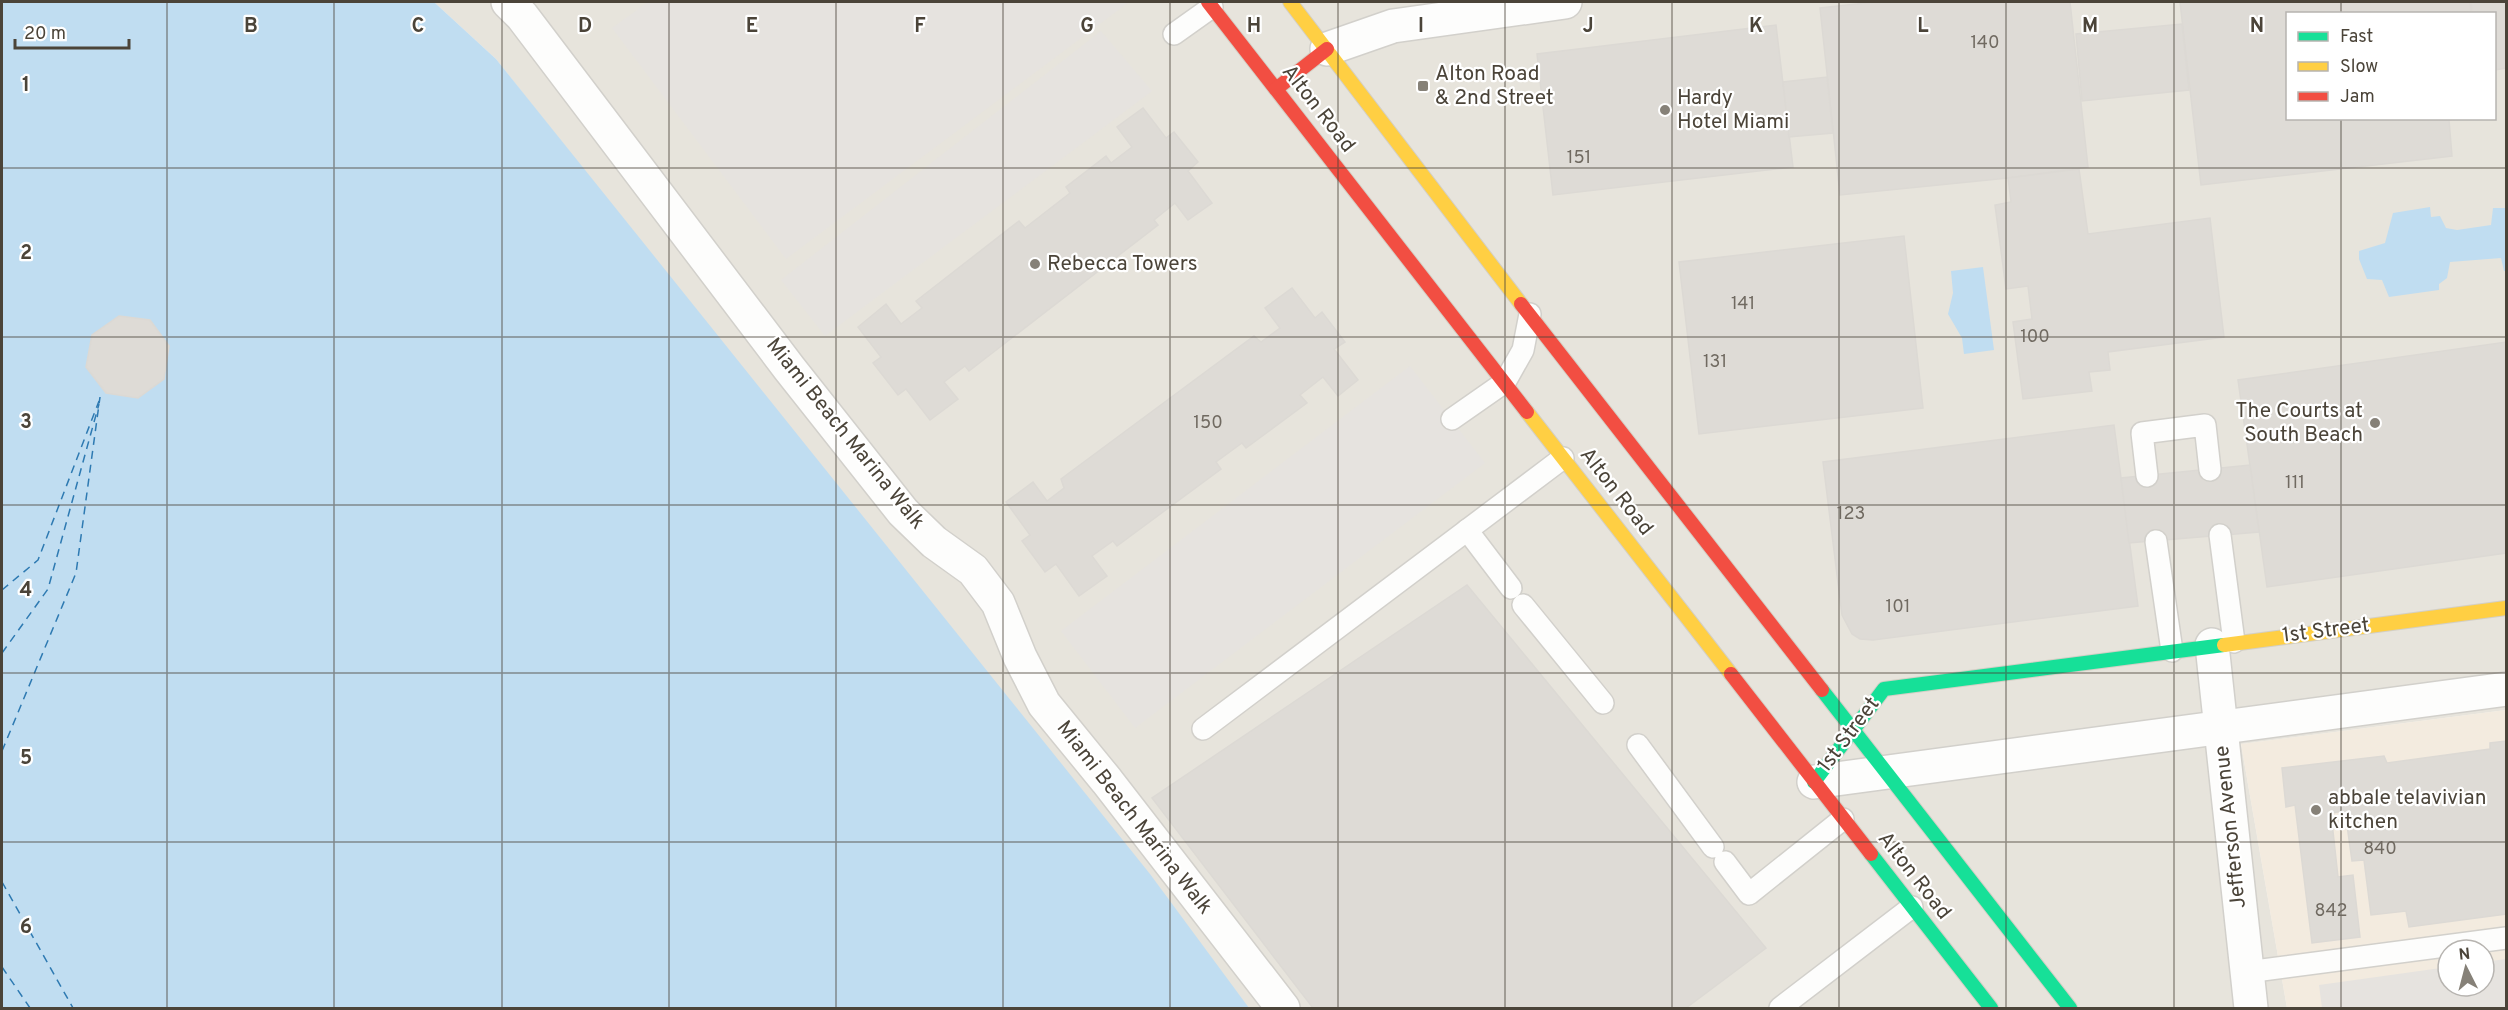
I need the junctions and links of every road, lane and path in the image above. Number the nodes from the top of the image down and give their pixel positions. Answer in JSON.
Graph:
{"nodes":[{"id":1,"x":508,"y":2,"type":"edge"},
{"id":2,"x":1290,"y":2,"type":"edge"},
{"id":3,"x":1565,"y":2,"type":"edge"},
{"id":4,"x":1210,"y":4,"type":"edge"},
{"id":5,"x":1471,"y":8,"type":"edge"},
{"id":6,"x":1174,"y":34,"type":"dead end"},
{"id":7,"x":1327,"y":49,"type":"junction"},
{"id":8,"x":1276,"y":89,"type":"junction"},
{"id":9,"x":1530,"y":314,"type":"junction"},
{"id":10,"x":1504,"y":382,"type":"junction"},
{"id":11,"x":1452,"y":419,"type":"dead end"},
{"id":12,"x":1563,"y":458,"type":"junction"},
{"id":13,"x":2210,"y":470,"type":"dead end"},
{"id":14,"x":2148,"y":476,"type":"dead end"},
{"id":15,"x":1467,"y":530,"type":"junction"},
{"id":16,"x":2220,"y":535,"type":"dead end"},
{"id":17,"x":2156,"y":541,"type":"dead end"},
{"id":18,"x":2506,"y":608,"type":"edge"},
{"id":19,"x":2223,"y":644,"type":"junction"},
{"id":20,"x":2172,"y":651,"type":"junction"},
{"id":21,"x":2506,"y":689,"type":"edge"},
{"id":22,"x":1603,"y":704,"type":"dead end"},
{"id":23,"x":1203,"y":729,"type":"dead end"},
{"id":24,"x":1853,"y":729,"type":"junction"},
{"id":25,"x":2220,"y":729,"type":"junction"},
{"id":26,"x":1638,"y":744,"type":"dead end"},
{"id":27,"x":1885,"y":773,"type":"junction"},
{"id":28,"x":1814,"y":782,"type":"junction"},
{"id":29,"x":1843,"y":819,"type":"junction"},
{"id":30,"x":1912,"y":907,"type":"junction"},
{"id":31,"x":2506,"y":938,"type":"edge"},
{"id":32,"x":2247,"y":972,"type":"junction"},
{"id":33,"x":1283,"y":1008,"type":"edge"},
{"id":34,"x":1780,"y":1008,"type":"edge"},
{"id":35,"x":1991,"y":1008,"type":"edge"},
{"id":36,"x":2070,"y":1008,"type":"edge"},
{"id":37,"x":2252,"y":1008,"type":"edge"}],
"edges":[{"from":1,"to":33,"type":"street","name":"Miami Beach Marina Walk"},
{"from":2,"to":7,"type":"street","name":"Alton Road"},
{"from":3,"to":5,"type":"street"},
{"from":4,"to":6,"type":"lane"},
{"from":4,"to":8,"type":"street","name":"Alton Road"},
{"from":5,"to":7,"type":"street"},
{"from":7,"to":8,"type":"street"},
{"from":7,"to":9,"type":"street","name":"Alton Road"},
{"from":8,"to":10,"type":"street","name":"Alton Road"},
{"from":9,"to":10,"type":"lane"},
{"from":9,"to":24,"type":"street","name":"Alton Road"},
{"from":10,"to":11,"type":"lane"},
{"from":10,"to":12,"type":"street","name":"Alton Road"},
{"from":12,"to":15,"type":"lane"},
{"from":12,"to":28,"type":"street","name":"Alton Road"},
{"from":13,"to":14,"type":"lane"},
{"from":15,"to":22,"type":"lane"},
{"from":15,"to":23,"type":"lane"},
{"from":16,"to":19,"type":"lane"},
{"from":17,"to":20,"type":"lane"},
{"from":18,"to":19,"type":"street","name":"1st Street"},
{"from":19,"to":20,"type":"street","name":"1st Street"},
{"from":19,"to":25,"type":"street","name":"Jefferson Avenue"},
{"from":20,"to":24,"type":"street","name":"1st Street"},
{"from":21,"to":25,"type":"street","name":"1st Street"},
{"from":24,"to":27,"type":"street","name":"Alton Road"},
{"from":24,"to":28,"type":"street","name":"1st Street"},
{"from":25,"to":27,"type":"street","name":"1st Street"},
{"from":25,"to":32,"type":"street","name":"Jefferson Avenue"},
{"from":26,"to":29,"type":"lane"},
{"from":27,"to":28,"type":"street","name":"1st Street"},
{"from":27,"to":36,"type":"street","name":"Alton Road"},
{"from":28,"to":29,"type":"street","name":"Alton Road"},
{"from":29,"to":30,"type":"street","name":"Alton Road"},
{"from":30,"to":34,"type":"lane"},
{"from":30,"to":35,"type":"street","name":"Alton Road"},
{"from":31,"to":32,"type":"lane"},
{"from":32,"to":37,"type":"street","name":"Jefferson Avenue"}]}
